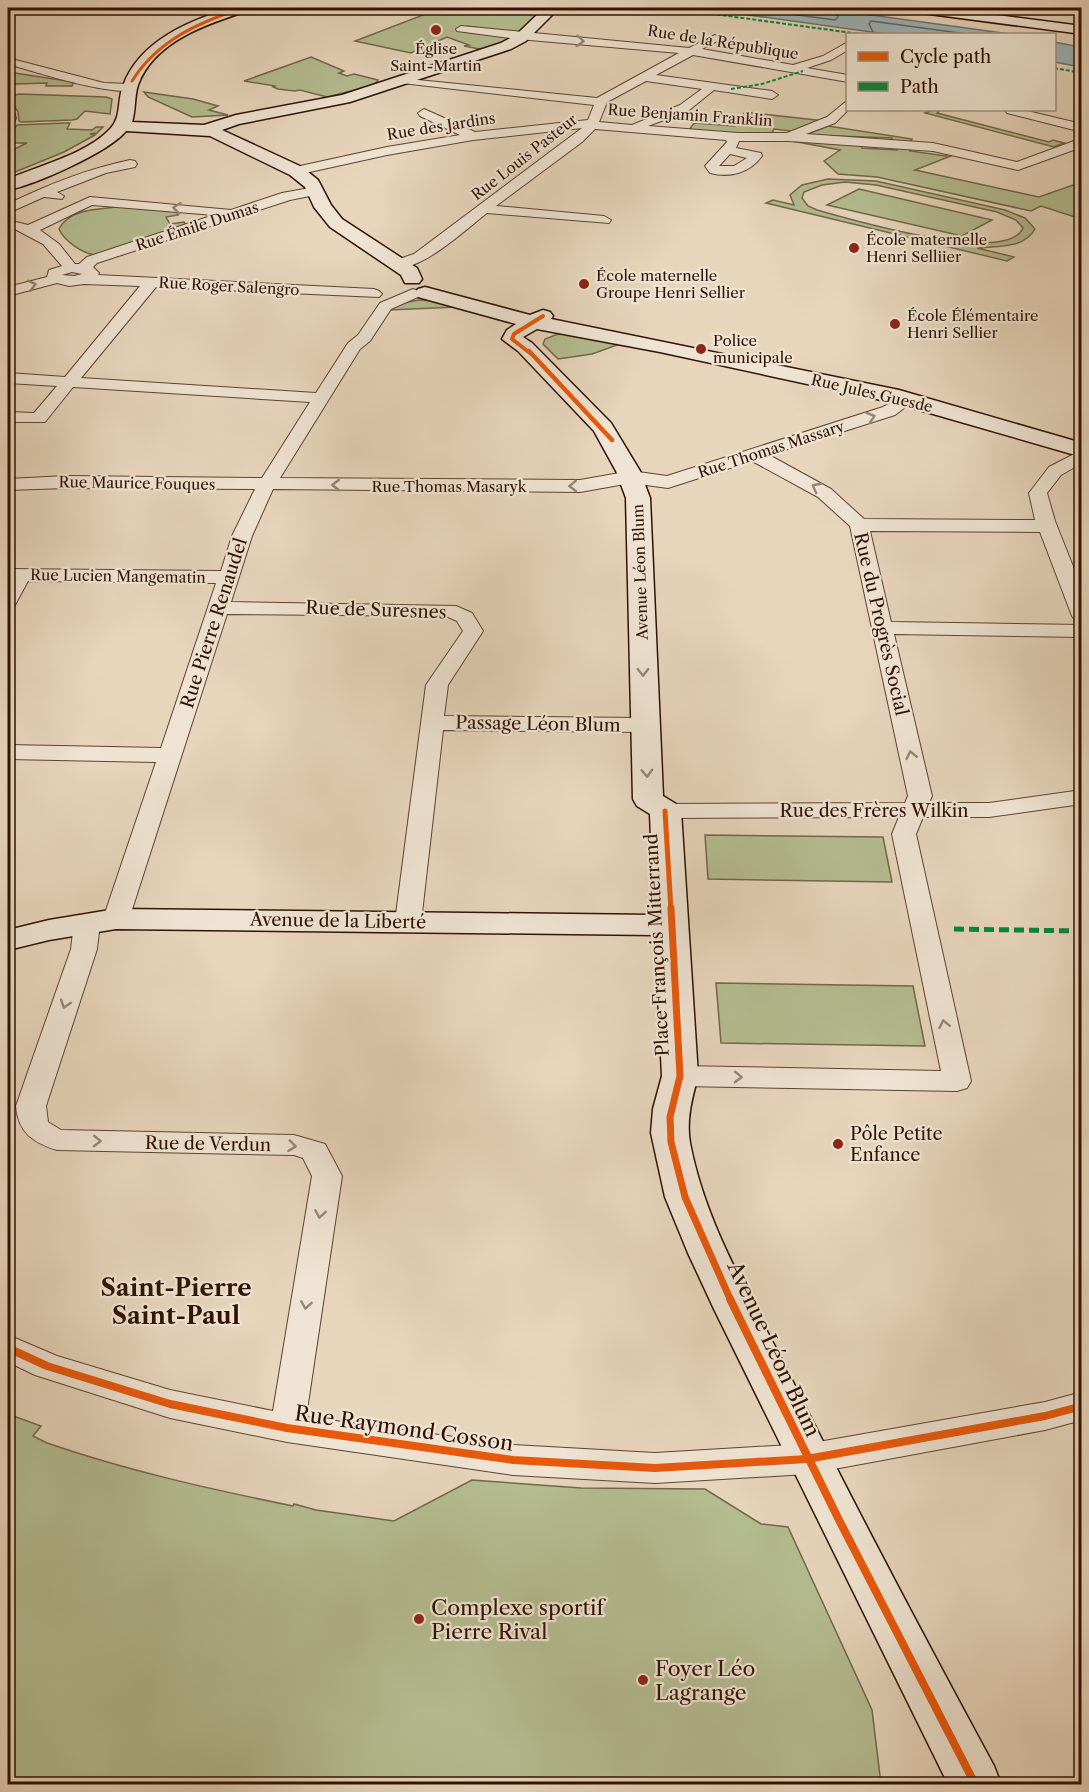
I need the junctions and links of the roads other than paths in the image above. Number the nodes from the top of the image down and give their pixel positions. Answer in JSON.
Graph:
{"nodes":[{"id":1,"x":242,"y":8,"type":"edge"},
{"id":2,"x":545,"y":8,"type":"edge"},
{"id":3,"x":876,"y":8,"type":"edge"},
{"id":4,"x":913,"y":8,"type":"edge"},
{"id":5,"x":950,"y":8,"type":"edge"},
{"id":6,"x":1017,"y":20,"type":"junction"},
{"id":7,"x":461,"y":29,"type":"dead end"},
{"id":8,"x":1082,"y":30,"type":"edge"},
{"id":9,"x":521,"y":38,"type":"junction"},
{"id":10,"x":715,"y":38,"type":"dead end"},
{"id":11,"x":846,"y":46,"type":"edge"},
{"id":12,"x":693,"y":51,"type":"junction"},
{"id":13,"x":8,"y":61,"type":"edge"},
{"id":14,"x":792,"y":69,"type":"junction"},
{"id":15,"x":645,"y":77,"type":"junction"},
{"id":16,"x":846,"y":79,"type":"edge"},
{"id":17,"x":402,"y":80,"type":"junction"},
{"id":18,"x":711,"y":87,"type":"junction"},
{"id":19,"x":130,"y":88,"type":"junction"},
{"id":20,"x":772,"y":96,"type":"dead end"},
{"id":21,"x":601,"y":102,"type":"junction"},
{"id":22,"x":846,"y":105,"type":"edge"},
{"id":23,"x":8,"y":110,"type":"edge"},
{"id":24,"x":1015,"y":111,"type":"edge"},
{"id":25,"x":424,"y":113,"type":"dead end"},
{"id":26,"x":8,"y":124,"type":"edge"},
{"id":27,"x":592,"y":124,"type":"junction"},
{"id":28,"x":122,"y":126,"type":"junction"},
{"id":29,"x":163,"y":127,"type":"junction"},
{"id":30,"x":1082,"y":128,"type":"edge"},
{"id":31,"x":631,"y":129,"type":"junction"},
{"id":32,"x":206,"y":130,"type":"junction"},
{"id":33,"x":473,"y":136,"type":"junction"},
{"id":34,"x":789,"y":137,"type":"junction"},
{"id":35,"x":1082,"y":142,"type":"edge"},
{"id":36,"x":85,"y":152,"type":"junction"},
{"id":37,"x":130,"y":164,"type":"dead end"},
{"id":38,"x":296,"y":171,"type":"junction"},
{"id":39,"x":8,"y":185,"type":"edge"},
{"id":40,"x":315,"y":191,"type":"junction"},
{"id":41,"x":42,"y":193,"type":"junction"},
{"id":42,"x":90,"y":201,"type":"junction"},
{"id":43,"x":8,"y":208,"type":"edge"},
{"id":44,"x":483,"y":209,"type":"junction"},
{"id":45,"x":235,"y":213,"type":"junction"},
{"id":46,"x":604,"y":220,"type":"dead end"},
{"id":47,"x":8,"y":225,"type":"edge"},
{"id":48,"x":30,"y":229,"type":"junction"},
{"id":49,"x":398,"y":264,"type":"junction"},
{"id":50,"x":79,"y":272,"type":"junction"},
{"id":51,"x":152,"y":282,"type":"junction"},
{"id":52,"x":417,"y":290,"type":"junction"},
{"id":53,"x":8,"y":292,"type":"edge"},
{"id":54,"x":378,"y":293,"type":"junction"},
{"id":55,"x":538,"y":319,"type":"junction"},
{"id":56,"x":354,"y":346,"type":"junction"},
{"id":57,"x":8,"y":378,"type":"edge"},
{"id":58,"x":68,"y":382,"type":"junction"},
{"id":59,"x":321,"y":398,"type":"junction"},
{"id":60,"x":908,"y":399,"type":"junction"},
{"id":61,"x":8,"y":417,"type":"edge"},
{"id":62,"x":1082,"y":450,"type":"edge"},
{"id":63,"x":755,"y":455,"type":"junction"},
{"id":64,"x":1082,"y":455,"type":"edge"},
{"id":65,"x":631,"y":477,"type":"junction"},
{"id":66,"x":8,"y":484,"type":"edge"},
{"id":67,"x":267,"y":485,"type":"junction"},
{"id":68,"x":859,"y":525,"type":"junction"},
{"id":69,"x":1047,"y":526,"type":"junction"},
{"id":70,"x":14,"y":575,"type":"edge"},
{"id":71,"x":228,"y":578,"type":"junction"},
{"id":72,"x":8,"y":601,"type":"edge"},
{"id":73,"x":218,"y":608,"type":"junction"},
{"id":74,"x":1082,"y":616,"type":"edge"},
{"id":75,"x":882,"y":628,"type":"junction"},
{"id":76,"x":1082,"y":631,"type":"edge"},
{"id":77,"x":432,"y":723,"type":"junction"},
{"id":78,"x":645,"y":725,"type":"junction"},
{"id":79,"x":8,"y":752,"type":"edge"},
{"id":80,"x":170,"y":755,"type":"junction"},
{"id":81,"x":1082,"y":796,"type":"edge"},
{"id":82,"x":665,"y":812,"type":"junction"},
{"id":83,"x":915,"y":812,"type":"junction"},
{"id":84,"x":408,"y":922,"type":"junction"},
{"id":85,"x":671,"y":926,"type":"junction"},
{"id":86,"x":96,"y":930,"type":"junction"},
{"id":87,"x":8,"y":940,"type":"edge"},
{"id":88,"x":680,"y":1076,"type":"junction"},
{"id":89,"x":8,"y":1348,"type":"edge"},
{"id":90,"x":1082,"y":1406,"type":"edge"},
{"id":91,"x":286,"y":1428,"type":"junction"},
{"id":92,"x":807,"y":1459,"type":"junction"},
{"id":93,"x":975,"y":1785,"type":"edge"}],
"edges":[{"from":1,"to":19,"type":"street"},
{"from":2,"to":9,"type":"street"},
{"from":3,"to":4,"type":"street"},
{"from":4,"to":6,"type":"street"},
{"from":5,"to":6,"type":"street"},
{"from":6,"to":8,"type":"street"},
{"from":7,"to":9,"type":"street","name":"Rue de la République"},
{"from":9,"to":12,"type":"street","name":"Rue de la République","one_way":true},
{"from":9,"to":17,"type":"street"},
{"from":10,"to":12,"type":"street"},
{"from":11,"to":14,"type":"street"},
{"from":12,"to":14,"type":"street","name":"Rue de la République"},
{"from":12,"to":15,"type":"street"},
{"from":13,"to":19,"type":"street"},
{"from":14,"to":16,"type":"street","name":"Rue de la République"},
{"from":15,"to":18,"type":"street"},
{"from":15,"to":21,"type":"street"},
{"from":17,"to":21,"type":"street"},
{"from":17,"to":32,"type":"street"},
{"from":18,"to":20,"type":"street"},
{"from":18,"to":31,"type":"street"},
{"from":19,"to":28,"type":"street"},
{"from":21,"to":27,"type":"street","name":"Rue Louis Pasteur"},
{"from":22,"to":34,"type":"street","name":"Rue Benjamin Franklin"},
{"from":23,"to":26,"type":"street"},
{"from":24,"to":30,"type":"street"},
{"from":25,"to":33,"type":"street"},
{"from":27,"to":31,"type":"street","name":"Rue Benjamin Franklin"},
{"from":27,"to":33,"type":"street","name":"Rue des Jardins"},
{"from":27,"to":44,"type":"street","name":"Rue Louis Pasteur"},
{"from":28,"to":29,"type":"street"},
{"from":28,"to":36,"type":"street"},
{"from":29,"to":32,"type":"street"},
{"from":29,"to":36,"type":"street"},
{"from":31,"to":34,"type":"street","name":"Rue Benjamin Franklin"},
{"from":32,"to":38,"type":"street"},
{"from":33,"to":38,"type":"street","name":"Rue des Jardins"},
{"from":34,"to":35,"type":"street"},
{"from":36,"to":39,"type":"street"},
{"from":37,"to":41,"type":"street"},
{"from":38,"to":40,"type":"street"},
{"from":40,"to":45,"type":"street","name":"Rue Émile Dumas"},
{"from":40,"to":49,"type":"street"},
{"from":41,"to":42,"type":"street"},
{"from":41,"to":43,"type":"street"},
{"from":45,"to":42,"type":"street","one_way":true},
{"from":42,"to":48,"type":"street"},
{"from":44,"to":46,"type":"street"},
{"from":44,"to":49,"type":"street","name":"Rue Louis Pasteur"},
{"from":45,"to":50,"type":"street","name":"Rue Émile Dumas"},
{"from":47,"to":48,"type":"street"},
{"from":48,"to":50,"type":"street"},
{"from":49,"to":52,"type":"street"},
{"from":50,"to":51,"type":"street","name":"Rue Roger Salengro"},
{"from":53,"to":50,"type":"street","name":"Rue Roger Salengro","one_way":true},
{"from":51,"to":54,"type":"street","name":"Rue Roger Salengro"},
{"from":51,"to":58,"type":"street"},
{"from":52,"to":54,"type":"street"},
{"from":52,"to":55,"type":"street","name":"Rue Jules Guesde"},
{"from":52,"to":56,"type":"street","name":"Rue Pierre Renaudel"},
{"from":54,"to":56,"type":"street","name":"Rue Pierre Renaudel"},
{"from":55,"to":60,"type":"street","name":"Rue Jules Guesde"},
{"from":55,"to":65,"type":"street","name":"Avenue Léon Blum"},
{"from":56,"to":59,"type":"street","name":"Rue Pierre Renaudel"},
{"from":57,"to":58,"type":"street"},
{"from":58,"to":59,"type":"street"},
{"from":58,"to":61,"type":"street"},
{"from":59,"to":67,"type":"street","name":"Rue Pierre Renaudel"},
{"from":60,"to":62,"type":"street","name":"Rue Jules Guesde"},
{"from":63,"to":60,"type":"street","name":"Rue Thomas Massary","one_way":true},
{"from":63,"to":65,"type":"street","name":"Rue Thomas Massary"},
{"from":68,"to":63,"type":"street","name":"Rue du Progrès Social","one_way":true},
{"from":64,"to":69,"type":"street"},
{"from":65,"to":67,"type":"street","name":"Rue Thomas Masaryk","one_way":true},
{"from":65,"to":78,"type":"street","name":"Avenue Léon Blum","one_way":true},
{"from":66,"to":67,"type":"street","name":"Rue Maurice Fouques"},
{"from":67,"to":71,"type":"street","name":"Rue Pierre Renaudel"},
{"from":68,"to":69,"type":"street"},
{"from":68,"to":75,"type":"street","name":"Rue du Progrès Social"},
{"from":69,"to":74,"type":"street"},
{"from":70,"to":71,"type":"street","name":"Rue Lucien Mangematin"},
{"from":70,"to":72,"type":"street"},
{"from":71,"to":73,"type":"street","name":"Rue Pierre Renaudel"},
{"from":73,"to":77,"type":"street","name":"Rue de Suresnes"},
{"from":73,"to":80,"type":"street","name":"Rue Pierre Renaudel"},
{"from":75,"to":76,"type":"street"},
{"from":83,"to":75,"type":"street","name":"Rue du Progrès Social","one_way":true},
{"from":77,"to":78,"type":"street","name":"Passage Léon Blum"},
{"from":77,"to":84,"type":"street","name":"Rue de Suresnes"},
{"from":78,"to":82,"type":"street","name":"Avenue Léon Blum","one_way":true},
{"from":79,"to":80,"type":"street"},
{"from":80,"to":86,"type":"street","name":"Rue Pierre Renaudel"},
{"from":81,"to":83,"type":"street","name":"Rue des Frères Wilkin"},
{"from":82,"to":83,"type":"street","name":"Rue des Frères Wilkin"},
{"from":82,"to":85,"type":"street","name":"Place François Mitterrand"},
{"from":88,"to":83,"type":"street","name":"Place François Mitterrand","one_way":true},
{"from":84,"to":85,"type":"street","name":"Avenue de la Liberté"},
{"from":84,"to":86,"type":"street","name":"Avenue de la Liberté"},
{"from":85,"to":88,"type":"street","name":"Place François Mitterrand"},
{"from":86,"to":87,"type":"street","name":"Avenue de la Liberté"},
{"from":86,"to":91,"type":"street","name":"Rue de Verdun","one_way":true},
{"from":88,"to":92,"type":"street","name":"Avenue Léon Blum"},
{"from":89,"to":91,"type":"street","name":"Rue Raymond Cosson"},
{"from":90,"to":92,"type":"street","name":"Rue Raymond Cosson"},
{"from":91,"to":92,"type":"street","name":"Rue Raymond Cosson"},
{"from":92,"to":93,"type":"street","name":"Avenue Léon Blum"}]}
